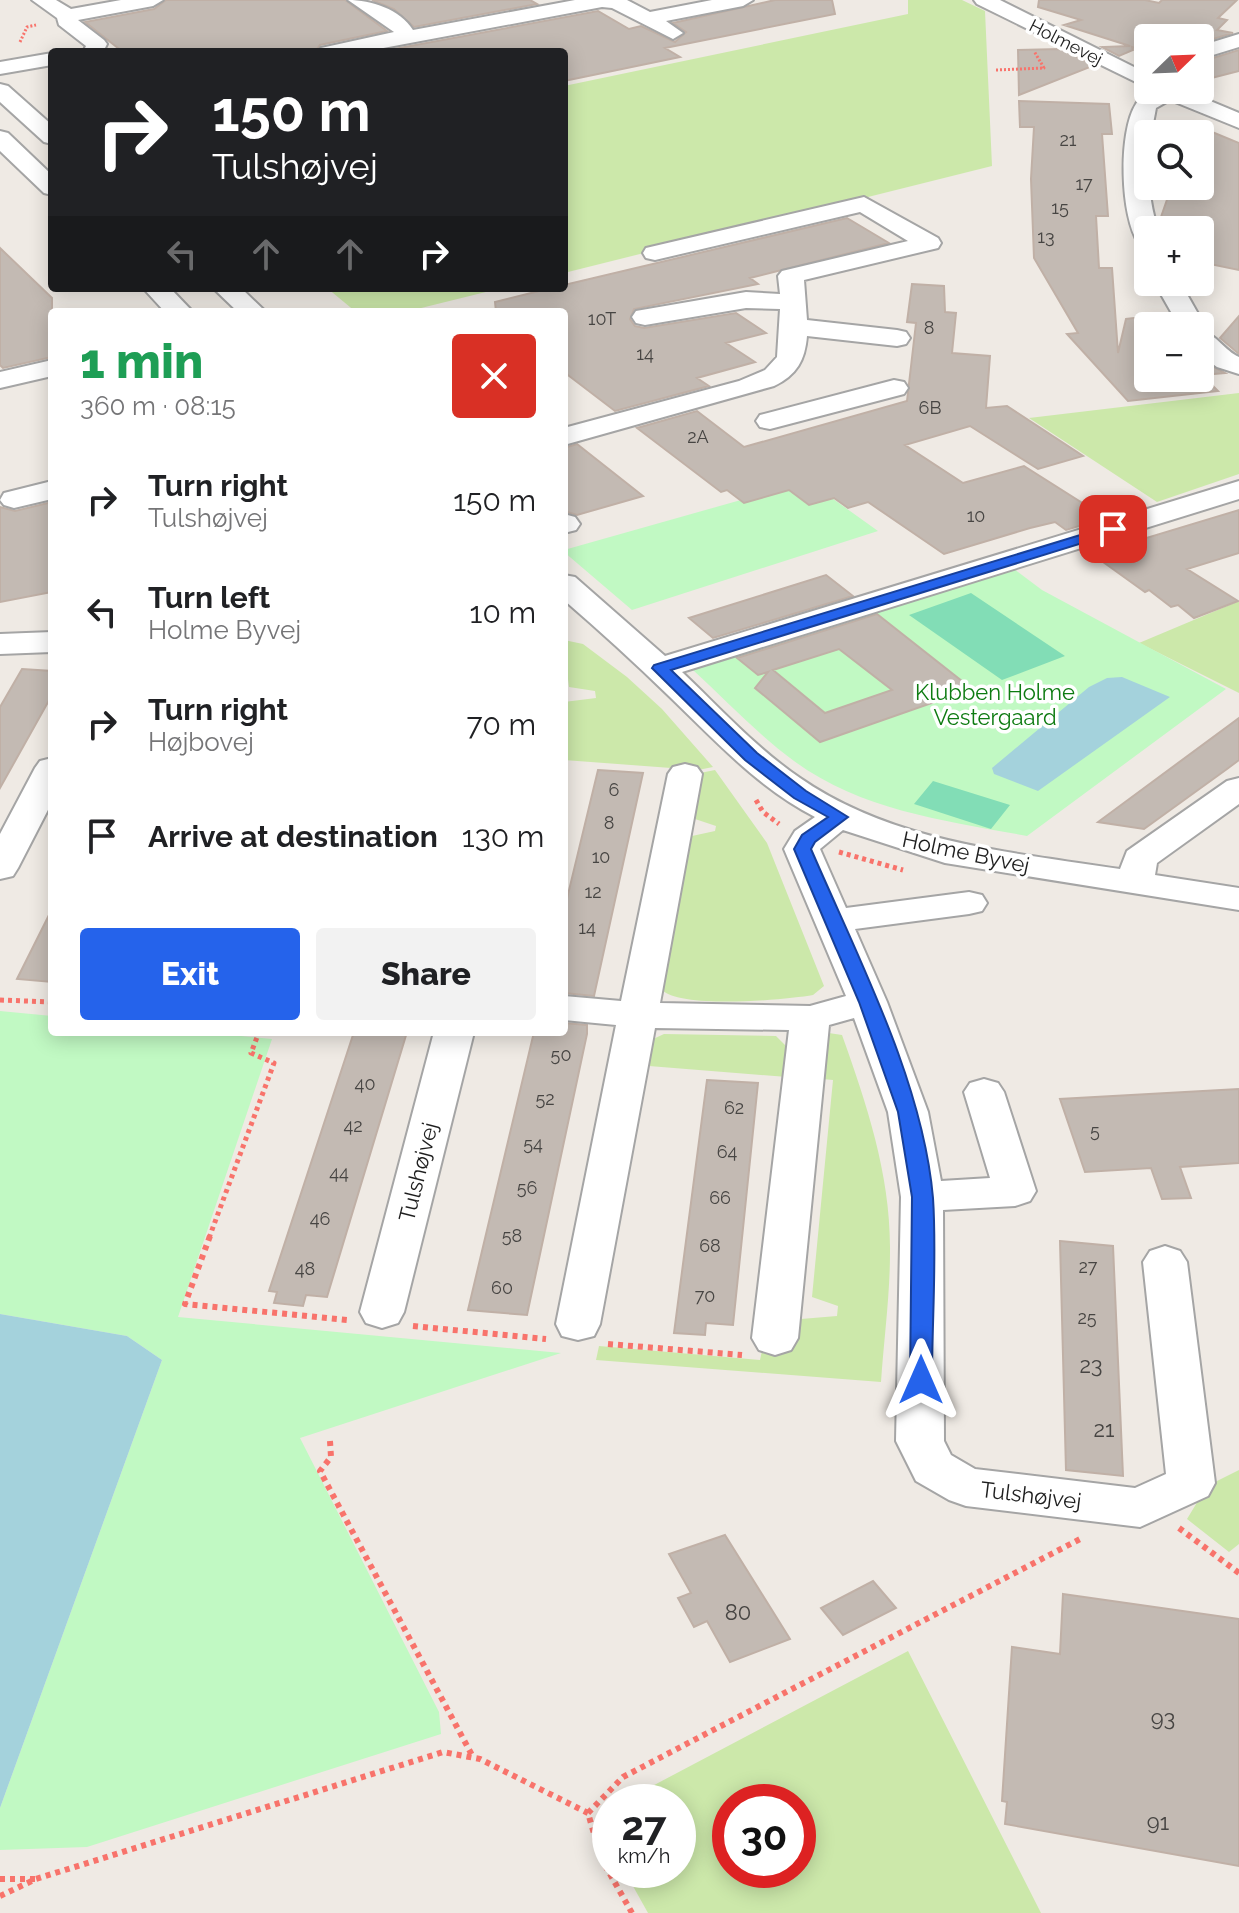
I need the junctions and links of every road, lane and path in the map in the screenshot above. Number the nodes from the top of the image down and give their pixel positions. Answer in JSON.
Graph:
{"nodes":[{"id":1,"x":42,"y":0,"type":"edge"},
{"id":2,"x":153,"y":0,"type":"edge"},
{"id":3,"x":359,"y":0,"type":"edge"},
{"id":4,"x":743,"y":0,"type":"edge"},
{"id":5,"x":984,"y":0,"type":"edge"},
{"id":6,"x":590,"y":1,"type":"edge"},
{"id":7,"x":68,"y":16,"type":"junction"},
{"id":8,"x":646,"y":19,"type":"junction"},
{"id":9,"x":673,"y":33,"type":"dead end"},
{"id":10,"x":395,"y":39,"type":"junction"},
{"id":11,"x":1239,"y":40,"type":"edge"},
{"id":12,"x":94,"y":48,"type":"edge"},
{"id":13,"x":349,"y":48,"type":"edge"},
{"id":14,"x":447,"y":48,"type":"edge"},
{"id":15,"x":1214,"y":48,"type":"edge"},
{"id":16,"x":1038,"y":51,"type":"dead end"},
{"id":17,"x":48,"y":60,"type":"edge"},
{"id":18,"x":0,"y":68,"type":"edge"},
{"id":19,"x":1134,"y":68,"type":"edge"},
{"id":20,"x":996,"y":70,"type":"dead end"},
{"id":21,"x":1122,"y":70,"type":"junction"},
{"id":22,"x":1134,"y":76,"type":"edge"},
{"id":23,"x":0,"y":91,"type":"edge"},
{"id":24,"x":1147,"y":104,"type":"edge"},
{"id":25,"x":1199,"y":104,"type":"edge"},
{"id":26,"x":43,"y":119,"type":"edge"},
{"id":27,"x":1239,"y":121,"type":"edge"},
{"id":28,"x":0,"y":138,"type":"edge"},
{"id":29,"x":48,"y":184,"type":"edge"},
{"id":30,"x":1141,"y":216,"type":"edge"},
{"id":31,"x":655,"y":253,"type":"dead end"},
{"id":32,"x":160,"y":292,"type":"edge"},
{"id":33,"x":230,"y":292,"type":"edge"},
{"id":34,"x":176,"y":308,"type":"edge"},
{"id":35,"x":248,"y":308,"type":"edge"},
{"id":36,"x":792,"y":314,"type":"junction"},
{"id":37,"x":645,"y":317,"type":"dead end"},
{"id":38,"x":897,"y":338,"type":"dead end"},
{"id":39,"x":1214,"y":355,"type":"edge"},
{"id":40,"x":1239,"y":366,"type":"edge"},
{"id":41,"x":48,"y":369,"type":"edge"},
{"id":42,"x":0,"y":380,"type":"edge"},
{"id":43,"x":763,"y":381,"type":"junction"},
{"id":44,"x":894,"y":388,"type":"dead end"},
{"id":45,"x":828,"y":405,"type":"junction"},
{"id":46,"x":770,"y":421,"type":"dead end"},
{"id":47,"x":568,"y":436,"type":"edge"},
{"id":48,"x":1239,"y":490,"type":"edge"},
{"id":49,"x":48,"y":491,"type":"edge"},
{"id":50,"x":14,"y":499,"type":"dead end"},
{"id":51,"x":577,"y":609,"type":"edge"},
{"id":52,"x":48,"y":642,"type":"edge"},
{"id":53,"x":0,"y":644,"type":"edge"},
{"id":54,"x":660,"y":668,"type":"junction"},
{"id":55,"x":685,"y":774,"type":"dead end"},
{"id":56,"x":48,"y":776,"type":"edge"},
{"id":57,"x":1239,"y":788,"type":"edge"},
{"id":58,"x":839,"y":817,"type":"junction"},
{"id":59,"x":0,"y":868,"type":"edge"},
{"id":60,"x":1137,"y":876,"type":"junction"},
{"id":61,"x":1239,"y":884,"type":"edge"},
{"id":62,"x":1239,"y":899,"type":"edge"},
{"id":63,"x":969,"y":903,"type":"dead end"},
{"id":64,"x":1239,"y":915,"type":"edge"},
{"id":65,"x":831,"y":921,"type":"junction"},
{"id":66,"x":0,"y":1000,"type":"edge"},
{"id":67,"x":48,"y":1002,"type":"edge"},
{"id":68,"x":868,"y":1002,"type":"junction"},
{"id":69,"x":568,"y":1008,"type":"edge"},
{"id":70,"x":636,"y":1015,"type":"junction"},
{"id":71,"x":810,"y":1018,"type":"junction"},
{"id":72,"x":453,"y":1036,"type":"edge"},
{"id":73,"x":984,"y":1092,"type":"dead end"},
{"id":74,"x":922,"y":1197,"type":"junction"},
{"id":75,"x":1165,"y":1262,"type":"dead end"},
{"id":76,"x":382,"y":1312,"type":"dead end"},
{"id":77,"x":578,"y":1324,"type":"dead end"},
{"id":78,"x":775,"y":1338,"type":"dead end"},
{"id":79,"x":330,"y":1441,"type":"dead end"},
{"id":80,"x":1140,"y":1508,"type":"junction"},
{"id":81,"x":1084,"y":1537,"type":"dead end"},
{"id":82,"x":1239,"y":1573,"type":"edge"},
{"id":83,"x":473,"y":1758,"type":"junction"},
{"id":84,"x":588,"y":1813,"type":"junction"},
{"id":85,"x":0,"y":1879,"type":"edge"},
{"id":86,"x":36,"y":1879,"type":"junction"},
{"id":87,"x":0,"y":1896,"type":"edge"},
{"id":88,"x":632,"y":1913,"type":"edge"}],
"edges":[{"from":1,"to":7,"type":"street"},
{"from":2,"to":7,"type":"street"},
{"from":3,"to":10,"type":"street"},
{"from":4,"to":8,"type":"street"},
{"from":5,"to":21,"type":"street","name":"Holmevej"},
{"from":6,"to":8,"type":"street"},
{"from":6,"to":10,"type":"street"},
{"from":7,"to":12,"type":"street"},
{"from":8,"to":9,"type":"street"},
{"from":10,"to":13,"type":"street"},
{"from":10,"to":14,"type":"street"},
{"from":11,"to":15,"type":"street"},
{"from":16,"to":20,"type":"path"},
{"from":17,"to":18,"type":"street"},
{"from":19,"to":21,"type":"street"},
{"from":21,"to":22,"type":"street","name":"Holmevej"},
{"from":23,"to":26,"type":"street"},
{"from":24,"to":30,"type":"street"},
{"from":25,"to":27,"type":"street"},
{"from":28,"to":29,"type":"street"},
{"from":31,"to":36,"type":"street"},
{"from":32,"to":34,"type":"street"},
{"from":33,"to":35,"type":"street"},
{"from":36,"to":37,"type":"street"},
{"from":36,"to":38,"type":"street"},
{"from":36,"to":43,"type":"street"},
{"from":39,"to":40,"type":"street"},
{"from":41,"to":42,"type":"street"},
{"from":43,"to":45,"type":"street"},
{"from":43,"to":47,"type":"street"},
{"from":44,"to":45,"type":"street"},
{"from":45,"to":46,"type":"street"},
{"from":48,"to":54,"type":"street"},
{"from":49,"to":50,"type":"street"},
{"from":51,"to":54,"type":"street"},
{"from":52,"to":53,"type":"street"},
{"from":54,"to":58,"type":"street"},
{"from":55,"to":70,"type":"street"},
{"from":56,"to":59,"type":"street"},
{"from":57,"to":60,"type":"street"},
{"from":58,"to":60,"type":"street"},
{"from":58,"to":64,"type":"street"},
{"from":58,"to":65,"type":"street","name":"Tulshøjvej"},
{"from":60,"to":61,"type":"street"},
{"from":60,"to":62,"type":"street"},
{"from":63,"to":65,"type":"street"},
{"from":65,"to":68,"type":"street","name":"Tulshøjvej"},
{"from":66,"to":67,"type":"path"},
{"from":68,"to":71,"type":"street"},
{"from":68,"to":74,"type":"street","name":"Tulshøjvej"},
{"from":69,"to":70,"type":"street"},
{"from":70,"to":71,"type":"street"},
{"from":70,"to":77,"type":"street"},
{"from":71,"to":78,"type":"street"},
{"from":72,"to":76,"type":"street","name":"Tulshøjvej"},
{"from":73,"to":74,"type":"street"},
{"from":74,"to":80,"type":"street","name":"Tulshøjvej"},
{"from":75,"to":80,"type":"street"},
{"from":79,"to":83,"type":"path"},
{"from":80,"to":82,"type":"path"},
{"from":81,"to":84,"type":"path"},
{"from":83,"to":84,"type":"path"},
{"from":83,"to":86,"type":"path"},
{"from":84,"to":88,"type":"path"},
{"from":85,"to":86,"type":"path"},
{"from":86,"to":87,"type":"path"}]}
